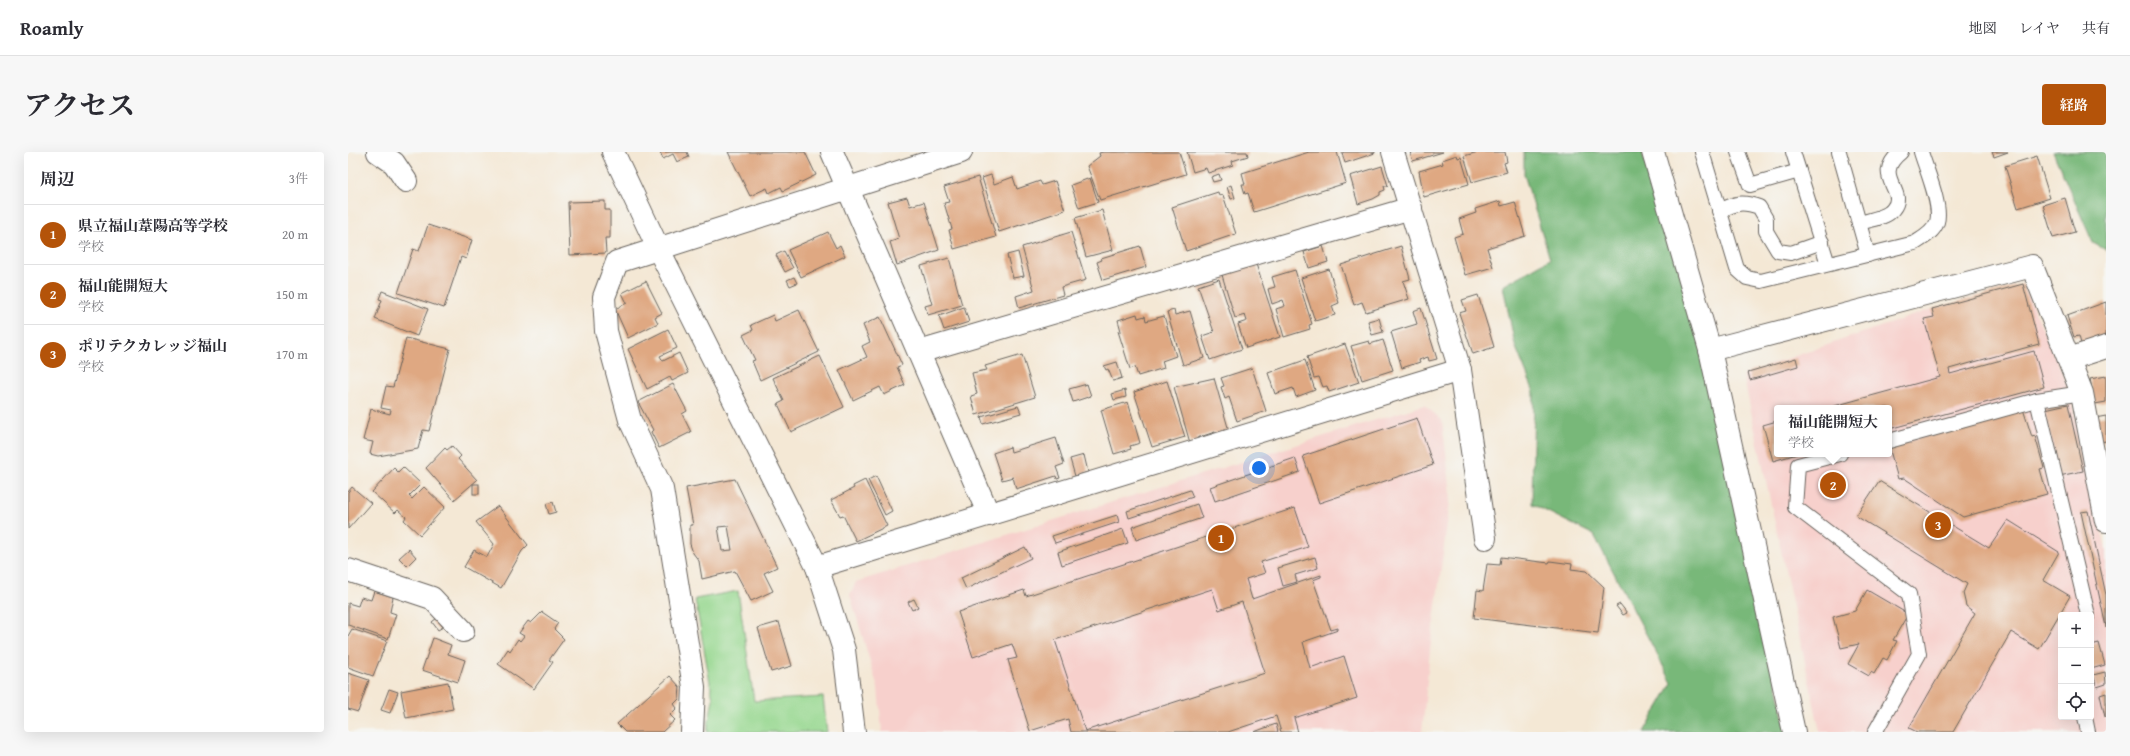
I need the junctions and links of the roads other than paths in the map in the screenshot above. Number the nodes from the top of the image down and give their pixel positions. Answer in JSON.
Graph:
{"nodes":[{"id":1,"x":378,"y":152,"type":"edge"},
{"id":2,"x":613,"y":152,"type":"edge"},
{"id":3,"x":832,"y":152,"type":"edge"},
{"id":4,"x":961,"y":152,"type":"edge"},
{"id":5,"x":1393,"y":152,"type":"edge"},
{"id":6,"x":1653,"y":152,"type":"edge"},
{"id":7,"x":1738,"y":152,"type":"edge"},
{"id":8,"x":1793,"y":152,"type":"edge"},
{"id":9,"x":1901,"y":152,"type":"edge"},
{"id":10,"x":1921,"y":152,"type":"edge"},
{"id":11,"x":1705,"y":153,"type":"edge"},
{"id":12,"x":1842,"y":154,"type":"edge"},
{"id":13,"x":1799,"y":171,"type":"junction"},
{"id":14,"x":406,"y":180,"type":"dead end"},
{"id":15,"x":849,"y":187,"type":"junction"},
{"id":16,"x":1411,"y":208,"type":"junction"},
{"id":17,"x":1719,"y":210,"type":"junction"},
{"id":18,"x":1859,"y":223,"type":"junction"},
{"id":19,"x":1822,"y":242,"type":"junction"},
{"id":20,"x":659,"y":250,"type":"junction"},
{"id":21,"x":1868,"y":255,"type":"junction"},
{"id":22,"x":1828,"y":264,"type":"junction"},
{"id":23,"x":2106,"y":347,"type":"edge"},
{"id":24,"x":1710,"y":350,"type":"junction"},
{"id":25,"x":919,"y":352,"type":"junction"},
{"id":26,"x":2069,"y":360,"type":"junction"},
{"id":27,"x":1460,"y":370,"type":"junction"},
{"id":28,"x":2082,"y":393,"type":"junction"},
{"id":29,"x":2037,"y":400,"type":"junction"},
{"id":30,"x":1892,"y":440,"type":"edge"},
{"id":31,"x":1830,"y":457,"type":"edge"},
{"id":32,"x":989,"y":515,"type":"junction"},
{"id":33,"x":2106,"y":521,"type":"edge"},
{"id":34,"x":1486,"y":538,"type":"dead end"},
{"id":35,"x":817,"y":567,"type":"junction"},
{"id":36,"x":348,"y":570,"type":"edge"},
{"id":37,"x":2087,"y":612,"type":"edge"},
{"id":38,"x":463,"y":631,"type":"dead end"},
{"id":39,"x":2086,"y":720,"type":"edge"},
{"id":40,"x":692,"y":732,"type":"edge"},
{"id":41,"x":854,"y":732,"type":"edge"},
{"id":42,"x":1794,"y":732,"type":"edge"},
{"id":43,"x":1875,"y":732,"type":"edge"},
{"id":44,"x":2088,"y":732,"type":"edge"}],
"edges":[{"from":1,"to":14,"type":"street"},
{"from":2,"to":20,"type":"street"},
{"from":3,"to":15,"type":"street"},
{"from":4,"to":15,"type":"street"},
{"from":5,"to":16,"type":"street"},
{"from":6,"to":24,"type":"street"},
{"from":7,"to":13,"type":"lane"},
{"from":8,"to":13,"type":"lane"},
{"from":9,"to":18,"type":"lane"},
{"from":10,"to":21,"type":"lane"},
{"from":11,"to":17,"type":"lane"},
{"from":12,"to":18,"type":"lane"},
{"from":13,"to":19,"type":"lane"},
{"from":15,"to":20,"type":"street"},
{"from":15,"to":25,"type":"street"},
{"from":16,"to":25,"type":"street"},
{"from":16,"to":27,"type":"street"},
{"from":17,"to":19,"type":"lane"},
{"from":17,"to":22,"type":"lane"},
{"from":18,"to":21,"type":"lane"},
{"from":19,"to":22,"type":"lane"},
{"from":20,"to":35,"type":"street"},
{"from":20,"to":40,"type":"street"},
{"from":21,"to":22,"type":"lane"},
{"from":23,"to":26,"type":"street"},
{"from":24,"to":26,"type":"street"},
{"from":24,"to":42,"type":"street"},
{"from":25,"to":32,"type":"street"},
{"from":26,"to":28,"type":"street"},
{"from":27,"to":32,"type":"street"},
{"from":27,"to":34,"type":"street"},
{"from":28,"to":29,"type":"lane"},
{"from":28,"to":33,"type":"street"},
{"from":29,"to":30,"type":"lane"},
{"from":29,"to":37,"type":"lane"},
{"from":31,"to":43,"type":"lane"},
{"from":32,"to":35,"type":"street"},
{"from":35,"to":41,"type":"street"},
{"from":36,"to":38,"type":"street"},
{"from":39,"to":44,"type":"lane"}]}
